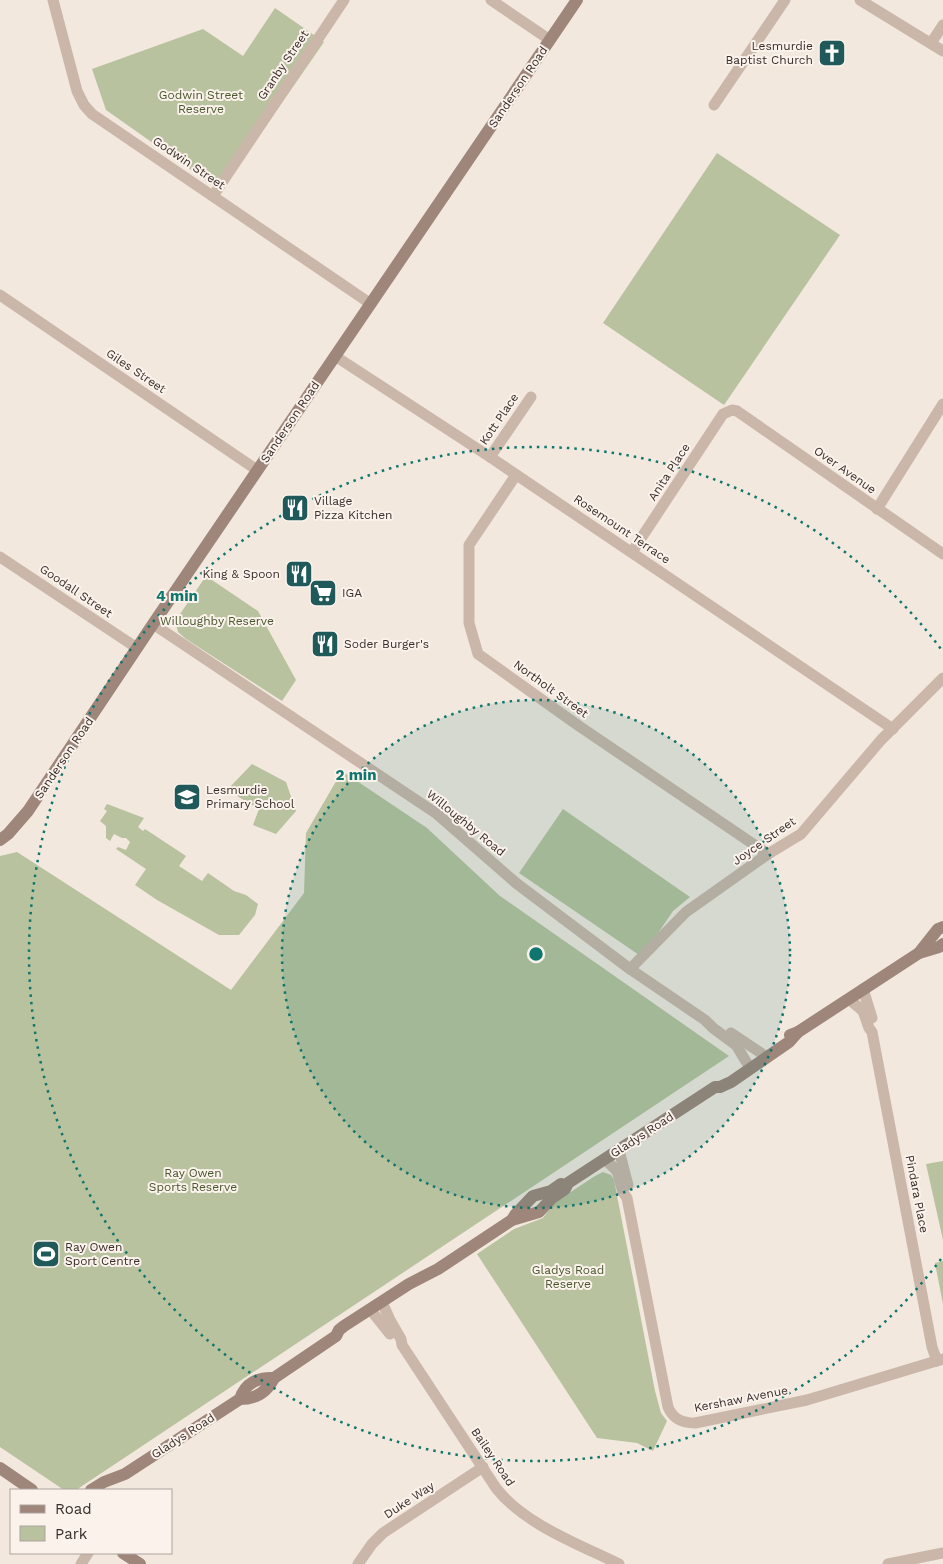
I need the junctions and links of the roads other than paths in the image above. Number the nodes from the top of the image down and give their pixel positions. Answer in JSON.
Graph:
{"nodes":[{"id":1,"x":53,"y":0,"type":"edge"},
{"id":2,"x":344,"y":0,"type":"edge"},
{"id":3,"x":491,"y":0,"type":"edge"},
{"id":4,"x":577,"y":0,"type":"edge"},
{"id":5,"x":785,"y":0,"type":"edge"},
{"id":6,"x":860,"y":0,"type":"edge"},
{"id":7,"x":943,"y":25,"type":"edge"},
{"id":8,"x":550,"y":40,"type":"junction"},
{"id":9,"x":931,"y":43,"type":"junction"},
{"id":10,"x":943,"y":52,"type":"edge"},
{"id":11,"x":714,"y":105,"type":"dead end"},
{"id":12,"x":213,"y":196,"type":"junction"},
{"id":13,"x":0,"y":295,"type":"edge"},
{"id":14,"x":371,"y":304,"type":"junction"},
{"id":15,"x":335,"y":356,"type":"junction"},
{"id":16,"x":530,"y":397,"type":"dead end"},
{"id":17,"x":943,"y":404,"type":"edge"},
{"id":18,"x":732,"y":410,"type":"joint"},
{"id":19,"x":490,"y":457,"type":"junction"},
{"id":20,"x":257,"y":470,"type":"junction"},
{"id":21,"x":516,"y":475,"type":"junction"},
{"id":22,"x":877,"y":509,"type":"junction"},
{"id":23,"x":632,"y":552,"type":"junction"},
{"id":24,"x":943,"y":554,"type":"edge"},
{"id":25,"x":0,"y":557,"type":"edge"},
{"id":26,"x":153,"y":624,"type":"junction"},
{"id":27,"x":136,"y":648,"type":"junction"},
{"id":28,"x":943,"y":678,"type":"edge"},
{"id":29,"x":893,"y":729,"type":"junction"},
{"id":30,"x":3,"y":835,"type":"edge"},
{"id":31,"x":768,"y":854,"type":"junction"},
{"id":32,"x":943,"y":927,"type":"edge"},
{"id":33,"x":943,"y":944,"type":"edge"},
{"id":34,"x":919,"y":953,"type":"junction"},
{"id":35,"x":630,"y":969,"type":"junction"},
{"id":36,"x":863,"y":989,"type":"junction"},
{"id":37,"x":849,"y":999,"type":"junction"},
{"id":38,"x":705,"y":1020,"type":"junction"},
{"id":39,"x":872,"y":1032,"type":"junction"},
{"id":40,"x":763,"y":1055,"type":"junction"},
{"id":41,"x":748,"y":1065,"type":"junction"},
{"id":42,"x":619,"y":1150,"type":"junction"},
{"id":43,"x":605,"y":1159,"type":"junction"},
{"id":44,"x":627,"y":1198,"type":"junction"},
{"id":45,"x":384,"y":1305,"type":"junction"},
{"id":46,"x":372,"y":1312,"type":"junction"},
{"id":47,"x":402,"y":1345,"type":"junction"},
{"id":48,"x":940,"y":1360,"type":"edge"},
{"id":49,"x":483,"y":1467,"type":"junction"},
{"id":50,"x":0,"y":1468,"type":"edge"},
{"id":51,"x":125,"y":1474,"type":"junction"},
{"id":52,"x":31,"y":1489,"type":"edge"},
{"id":53,"x":93,"y":1489,"type":"edge"},
{"id":54,"x":112,"y":1489,"type":"edge"},
{"id":55,"x":943,"y":1553,"type":"edge"},
{"id":56,"x":125,"y":1554,"type":"edge"},
{"id":57,"x":140,"y":1564,"type":"edge"},
{"id":58,"x":358,"y":1564,"type":"edge"},
{"id":59,"x":619,"y":1564,"type":"edge"},
{"id":60,"x":888,"y":1564,"type":"edge"}],
"edges":[{"from":1,"to":12,"type":"street","name":"Godwin Street"},
{"from":2,"to":12,"type":"street","name":"Granby Street"},
{"from":3,"to":8,"type":"street"},
{"from":4,"to":8,"type":"street","name":"Sanderson Road"},
{"from":5,"to":11,"type":"street"},
{"from":6,"to":9,"type":"street"},
{"from":7,"to":9,"type":"street"},
{"from":8,"to":14,"type":"street","name":"Sanderson Road"},
{"from":9,"to":10,"type":"street"},
{"from":12,"to":14,"type":"street","name":"Godwin Street"},
{"from":13,"to":20,"type":"street","name":"Giles Street"},
{"from":14,"to":15,"type":"street","name":"Sanderson Road"},
{"from":15,"to":19,"type":"street","name":"Rosemount Terrace"},
{"from":15,"to":20,"type":"street","name":"Sanderson Road"},
{"from":16,"to":19,"type":"street","name":"Kott Place"},
{"from":17,"to":22,"type":"street"},
{"from":18,"to":22,"type":"street","name":"Over Avenue"},
{"from":18,"to":23,"type":"street","name":"Anita Place"},
{"from":19,"to":21,"type":"street","name":"Rosemount Terrace"},
{"from":20,"to":26,"type":"street","name":"Sanderson Road"},
{"from":21,"to":23,"type":"street","name":"Rosemount Terrace"},
{"from":21,"to":31,"type":"street","name":"Northolt Street"},
{"from":22,"to":24,"type":"street","name":"Over Avenue"},
{"from":23,"to":29,"type":"street","name":"Rosemount Terrace"},
{"from":25,"to":27,"type":"street","name":"Goodall Street"},
{"from":26,"to":27,"type":"street","name":"Sanderson Road"},
{"from":26,"to":35,"type":"street","name":"Willoughby Road"},
{"from":27,"to":30,"type":"street","name":"Sanderson Road"},
{"from":28,"to":29,"type":"street","name":"Joyce Street"},
{"from":29,"to":31,"type":"street","name":"Joyce Street"},
{"from":31,"to":35,"type":"street","name":"Joyce Street"},
{"from":32,"to":34,"type":"street","name":"Gladys Road"},
{"from":33,"to":34,"type":"street","name":"Gladys Road"},
{"from":34,"to":36,"type":"street","name":"Gladys Road"},
{"from":35,"to":38,"type":"street","name":"Willoughby Road"},
{"from":36,"to":37,"type":"street","name":"Gladys Road"},
{"from":36,"to":39,"type":"street","name":"Pindara Place"},
{"from":37,"to":39,"type":"street","name":"Pindara Place"},
{"from":37,"to":40,"type":"street","name":"Gladys Road"},
{"from":38,"to":40,"type":"street","name":"Willoughby Road"},
{"from":38,"to":41,"type":"street","name":"Willoughby Road"},
{"from":39,"to":48,"type":"street","name":"Pindara Place"},
{"from":40,"to":41,"type":"street","name":"Gladys Road"},
{"from":41,"to":42,"type":"street","name":"Gladys Road"},
{"from":42,"to":43,"type":"street","name":"Gladys Road"},
{"from":42,"to":44,"type":"street","name":"Kershaw Avenue"},
{"from":43,"to":44,"type":"street","name":"Kershaw Avenue"},
{"from":43,"to":45,"type":"street","name":"Gladys Road"},
{"from":44,"to":48,"type":"street","name":"Kershaw Avenue"},
{"from":45,"to":46,"type":"street","name":"Gladys Road"},
{"from":45,"to":47,"type":"street","name":"Bailey Road"},
{"from":46,"to":47,"type":"street","name":"Bailey Road"},
{"from":46,"to":51,"type":"street","name":"Gladys Road"},
{"from":47,"to":49,"type":"street","name":"Bailey Road"},
{"from":49,"to":58,"type":"street","name":"Duke Way"},
{"from":49,"to":59,"type":"street","name":"Bailey Road"},
{"from":50,"to":52,"type":"street"},
{"from":51,"to":53,"type":"street","name":"Gladys Road"},
{"from":51,"to":54,"type":"street","name":"Gladys Road"},
{"from":55,"to":60,"type":"street"},
{"from":56,"to":57,"type":"street"}]}
